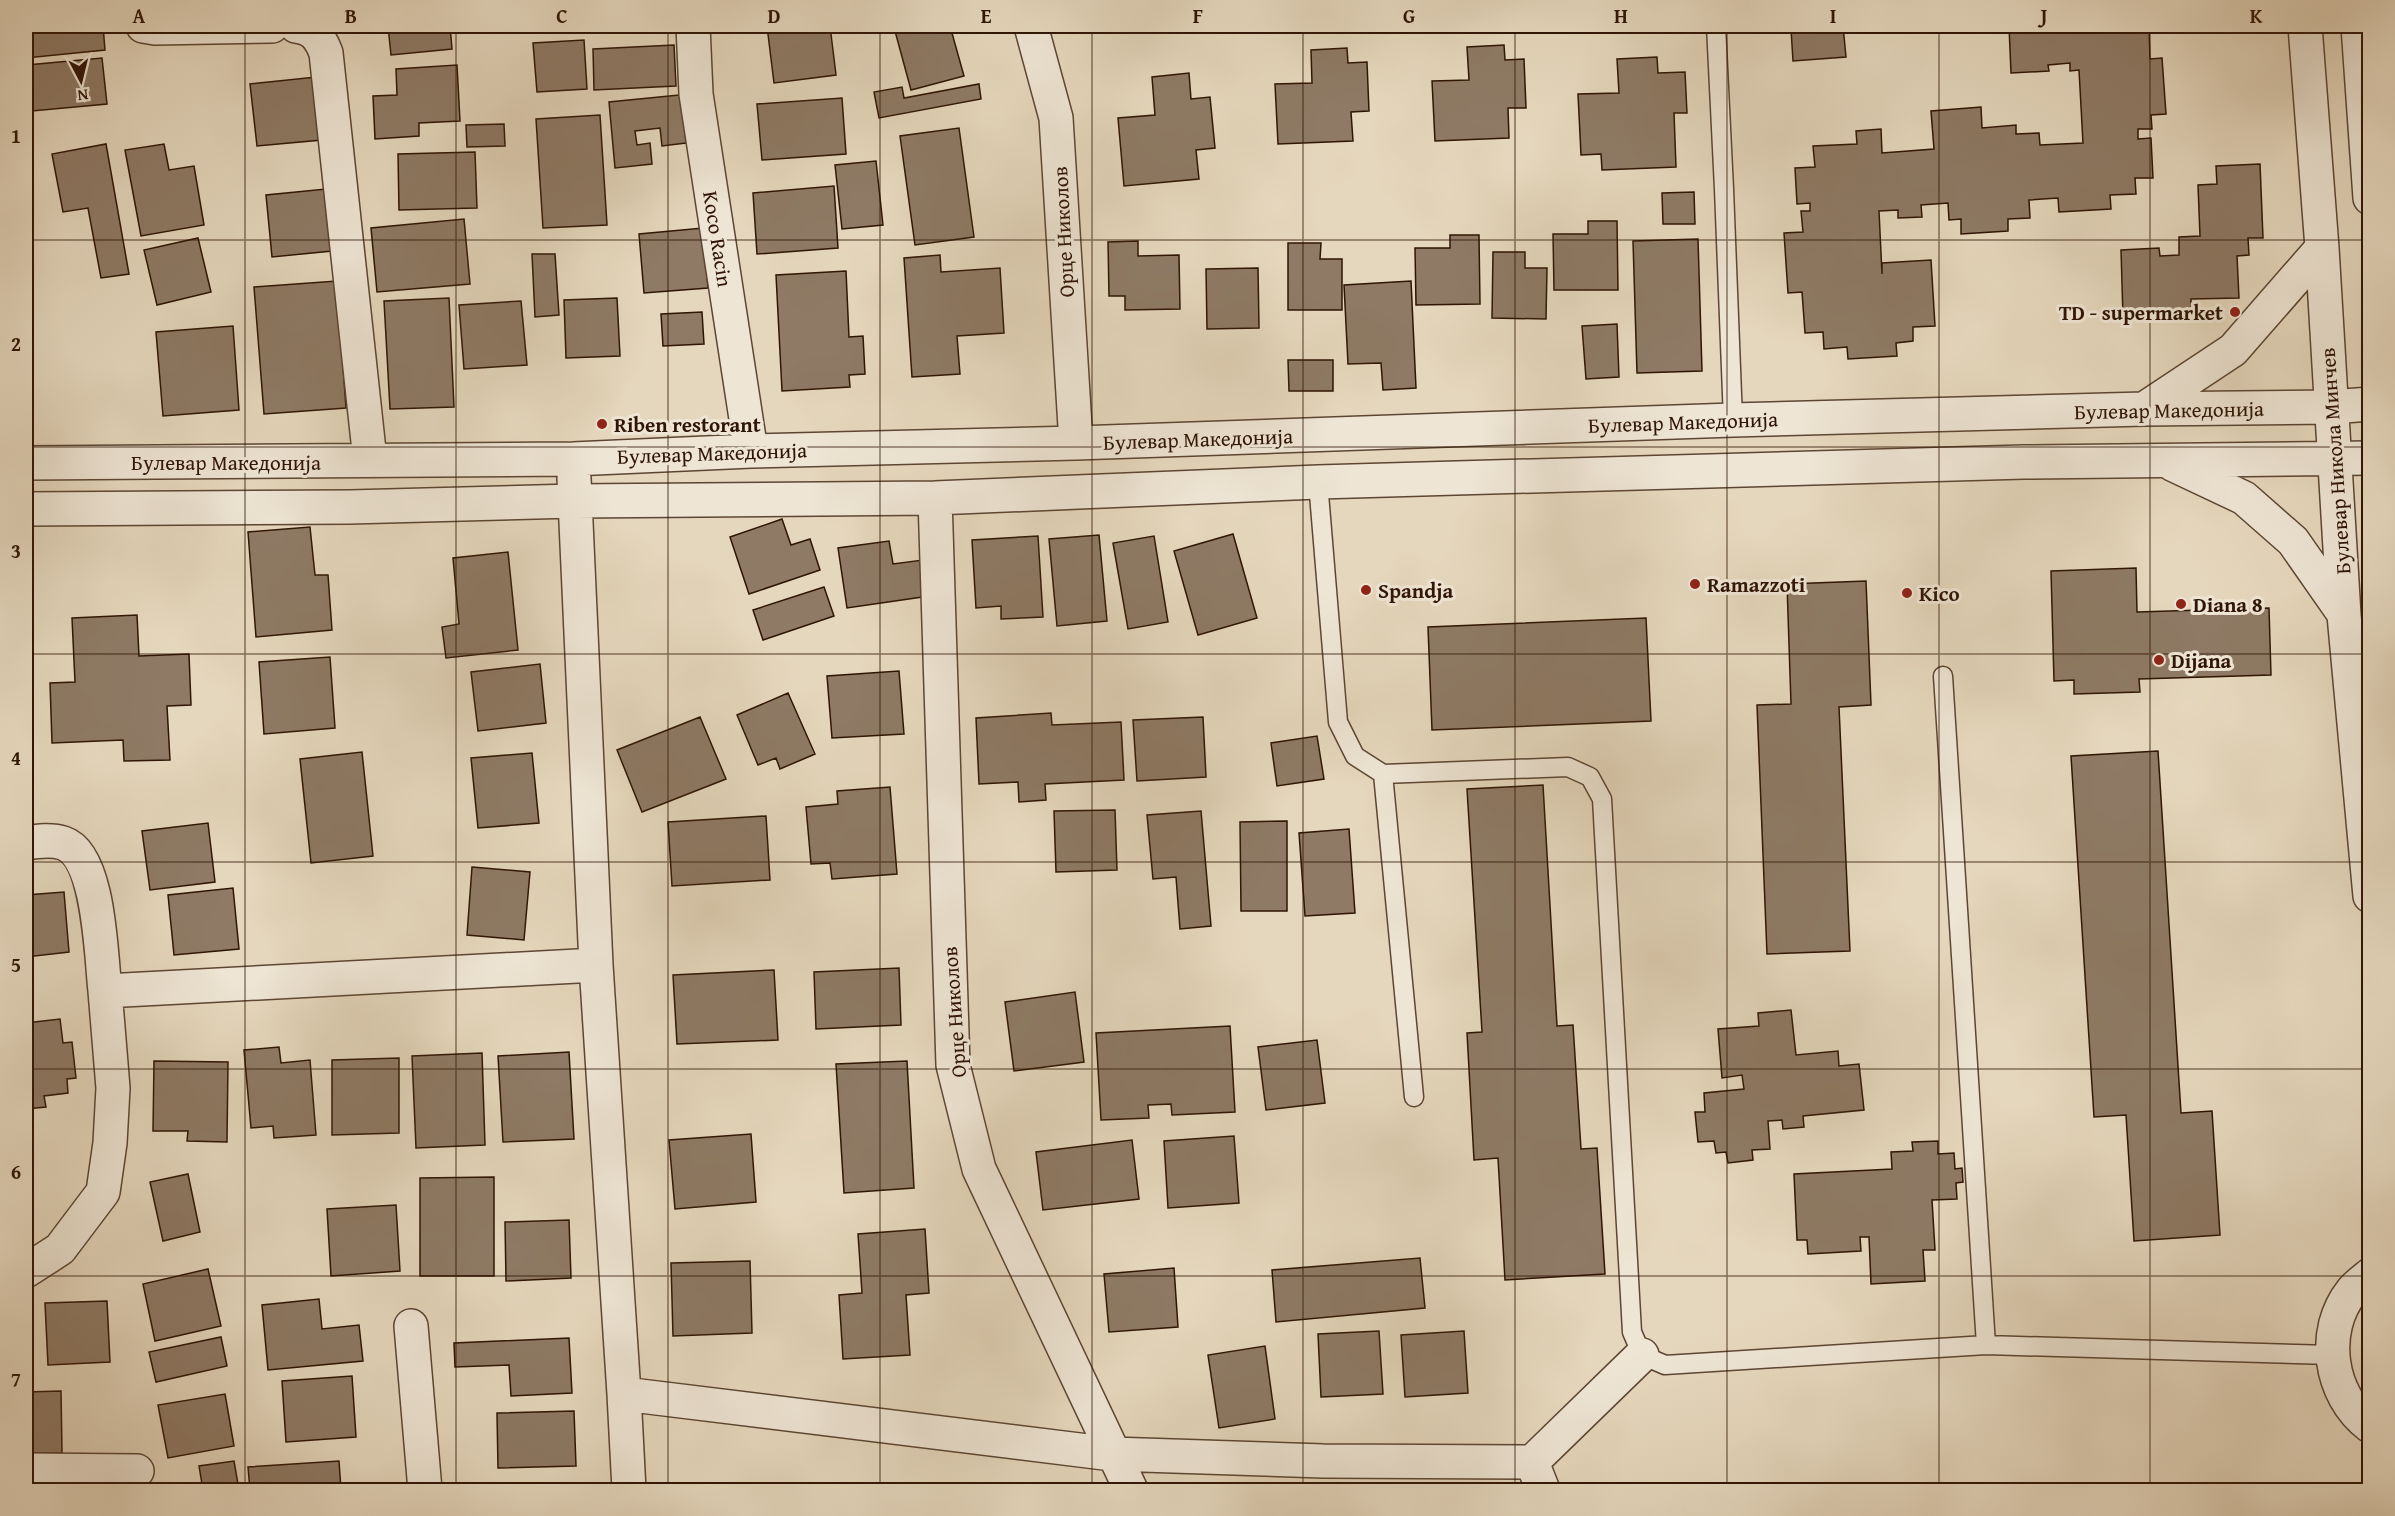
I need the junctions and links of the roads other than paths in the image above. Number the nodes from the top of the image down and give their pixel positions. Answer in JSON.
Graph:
{"nodes":[{"id":1,"x":143,"y":26,"type":"edge"},
{"id":2,"x":272,"y":26,"type":"edge"},
{"id":3,"x":296,"y":26,"type":"edge"},
{"id":4,"x":693,"y":26,"type":"edge"},
{"id":5,"x":1031,"y":26,"type":"edge"},
{"id":6,"x":1716,"y":26,"type":"edge"},
{"id":7,"x":2305,"y":26,"type":"edge"},
{"id":8,"x":2358,"y":26,"type":"edge"},
{"id":9,"x":2370,"y":198,"type":"edge"},
{"id":10,"x":2322,"y":248,"type":"junction"},
{"id":11,"x":2370,"y":404,"type":"edge"},
{"id":12,"x":2331,"y":407,"type":"junction"},
{"id":13,"x":2144,"y":409,"type":"junction"},
{"id":14,"x":1733,"y":420,"type":"junction"},
{"id":15,"x":1076,"y":443,"type":"junction"},
{"id":16,"x":751,"y":451,"type":"junction"},
{"id":17,"x":2334,"y":458,"type":"junction"},
{"id":18,"x":573,"y":459,"type":"junction"},
{"id":19,"x":2370,"y":459,"type":"edge"},
{"id":20,"x":370,"y":460,"type":"junction"},
{"id":21,"x":2165,"y":461,"type":"junction"},
{"id":22,"x":26,"y":463,"type":"edge"},
{"id":23,"x":1318,"y":482,"type":"junction"},
{"id":24,"x":935,"y":498,"type":"junction"},
{"id":25,"x":574,"y":501,"type":"junction"},
{"id":26,"x":26,"y":509,"type":"edge"},
{"id":27,"x":2344,"y":615,"type":"junction"},
{"id":28,"x":1943,"y":676,"type":"dead end"},
{"id":29,"x":1383,"y":774,"type":"junction"},
{"id":30,"x":26,"y":843,"type":"edge"},
{"id":31,"x":2370,"y":896,"type":"edge"},
{"id":32,"x":596,"y":965,"type":"junction"},
{"id":33,"x":105,"y":991,"type":"junction"},
{"id":34,"x":1414,"y":1097,"type":"dead end"},
{"id":35,"x":26,"y":1271,"type":"edge"},
{"id":36,"x":2370,"y":1275,"type":"edge"},
{"id":37,"x":411,"y":1326,"type":"dead end"},
{"id":38,"x":1986,"y":1345,"type":"junction"},
{"id":39,"x":1642,"y":1355,"type":"junction"},
{"id":40,"x":2332,"y":1355,"type":"junction"},
{"id":41,"x":624,"y":1394,"type":"junction"},
{"id":42,"x":2370,"y":1425,"type":"edge"},
{"id":43,"x":1112,"y":1454,"type":"junction"},
{"id":44,"x":26,"y":1470,"type":"edge"},
{"id":45,"x":137,"y":1471,"type":"dead end"},
{"id":46,"x":1537,"y":1476,"type":"edge"},
{"id":47,"x":425,"y":1491,"type":"edge"},
{"id":48,"x":629,"y":1491,"type":"edge"},
{"id":49,"x":1131,"y":1491,"type":"edge"}],
"edges":[{"from":1,"to":2,"type":"street"},
{"from":3,"to":20,"type":"street"},
{"from":4,"to":16,"type":"street","name":"Koco Racin"},
{"from":5,"to":15,"type":"street","name":"Орце Николов"},
{"from":6,"to":14,"type":"lane"},
{"from":7,"to":10,"type":"street","name":"Булевар Никола Минчев"},
{"from":8,"to":9,"type":"street"},
{"from":10,"to":12,"type":"street","name":"Булевар Никола Минчев"},
{"from":10,"to":13,"type":"street"},
{"from":11,"to":12,"type":"street","name":"Булевар Македонија"},
{"from":12,"to":13,"type":"street","name":"Булевар Македонија"},
{"from":12,"to":17,"type":"street","name":"Булевар Никола Минчев"},
{"from":13,"to":14,"type":"street","name":"Булевар Македонија"},
{"from":14,"to":15,"type":"street","name":"Булевар Македонија"},
{"from":15,"to":16,"type":"street","name":"Булевар Македонија"},
{"from":16,"to":18,"type":"street","name":"Булевар Македонија"},
{"from":17,"to":19,"type":"street","name":"Булевар Македонија"},
{"from":17,"to":21,"type":"street","name":"Булевар Македонија"},
{"from":17,"to":27,"type":"street","name":"Булевар Никола Минчев"},
{"from":18,"to":20,"type":"street","name":"Булевар Македонија"},
{"from":18,"to":25,"type":"street"},
{"from":20,"to":22,"type":"street","name":"Булевар Македонија"},
{"from":21,"to":23,"type":"street","name":"Булевар Македонија"},
{"from":21,"to":27,"type":"street"},
{"from":23,"to":24,"type":"street","name":"Булевар Македонија"},
{"from":23,"to":29,"type":"lane"},
{"from":24,"to":25,"type":"street","name":"Булевар Македонија"},
{"from":24,"to":43,"type":"street","name":"Орце Николов"},
{"from":25,"to":26,"type":"street","name":"Булевар Македонија"},
{"from":25,"to":32,"type":"street"},
{"from":27,"to":31,"type":"street","name":"Булевар Никола Минчев"},
{"from":28,"to":38,"type":"lane"},
{"from":29,"to":34,"type":"lane"},
{"from":29,"to":39,"type":"lane"},
{"from":30,"to":33,"type":"street"},
{"from":32,"to":33,"type":"street"},
{"from":32,"to":41,"type":"street"},
{"from":33,"to":35,"type":"street"},
{"from":36,"to":40,"type":"street"},
{"from":37,"to":47,"type":"street"},
{"from":38,"to":39,"type":"lane"},
{"from":38,"to":40,"type":"lane"},
{"from":39,"to":46,"type":"street"},
{"from":40,"to":42,"type":"street"},
{"from":41,"to":43,"type":"street"},
{"from":41,"to":48,"type":"street"},
{"from":43,"to":46,"type":"street"},
{"from":43,"to":49,"type":"street","name":"Орце Николов"},
{"from":44,"to":45,"type":"street"}]}
